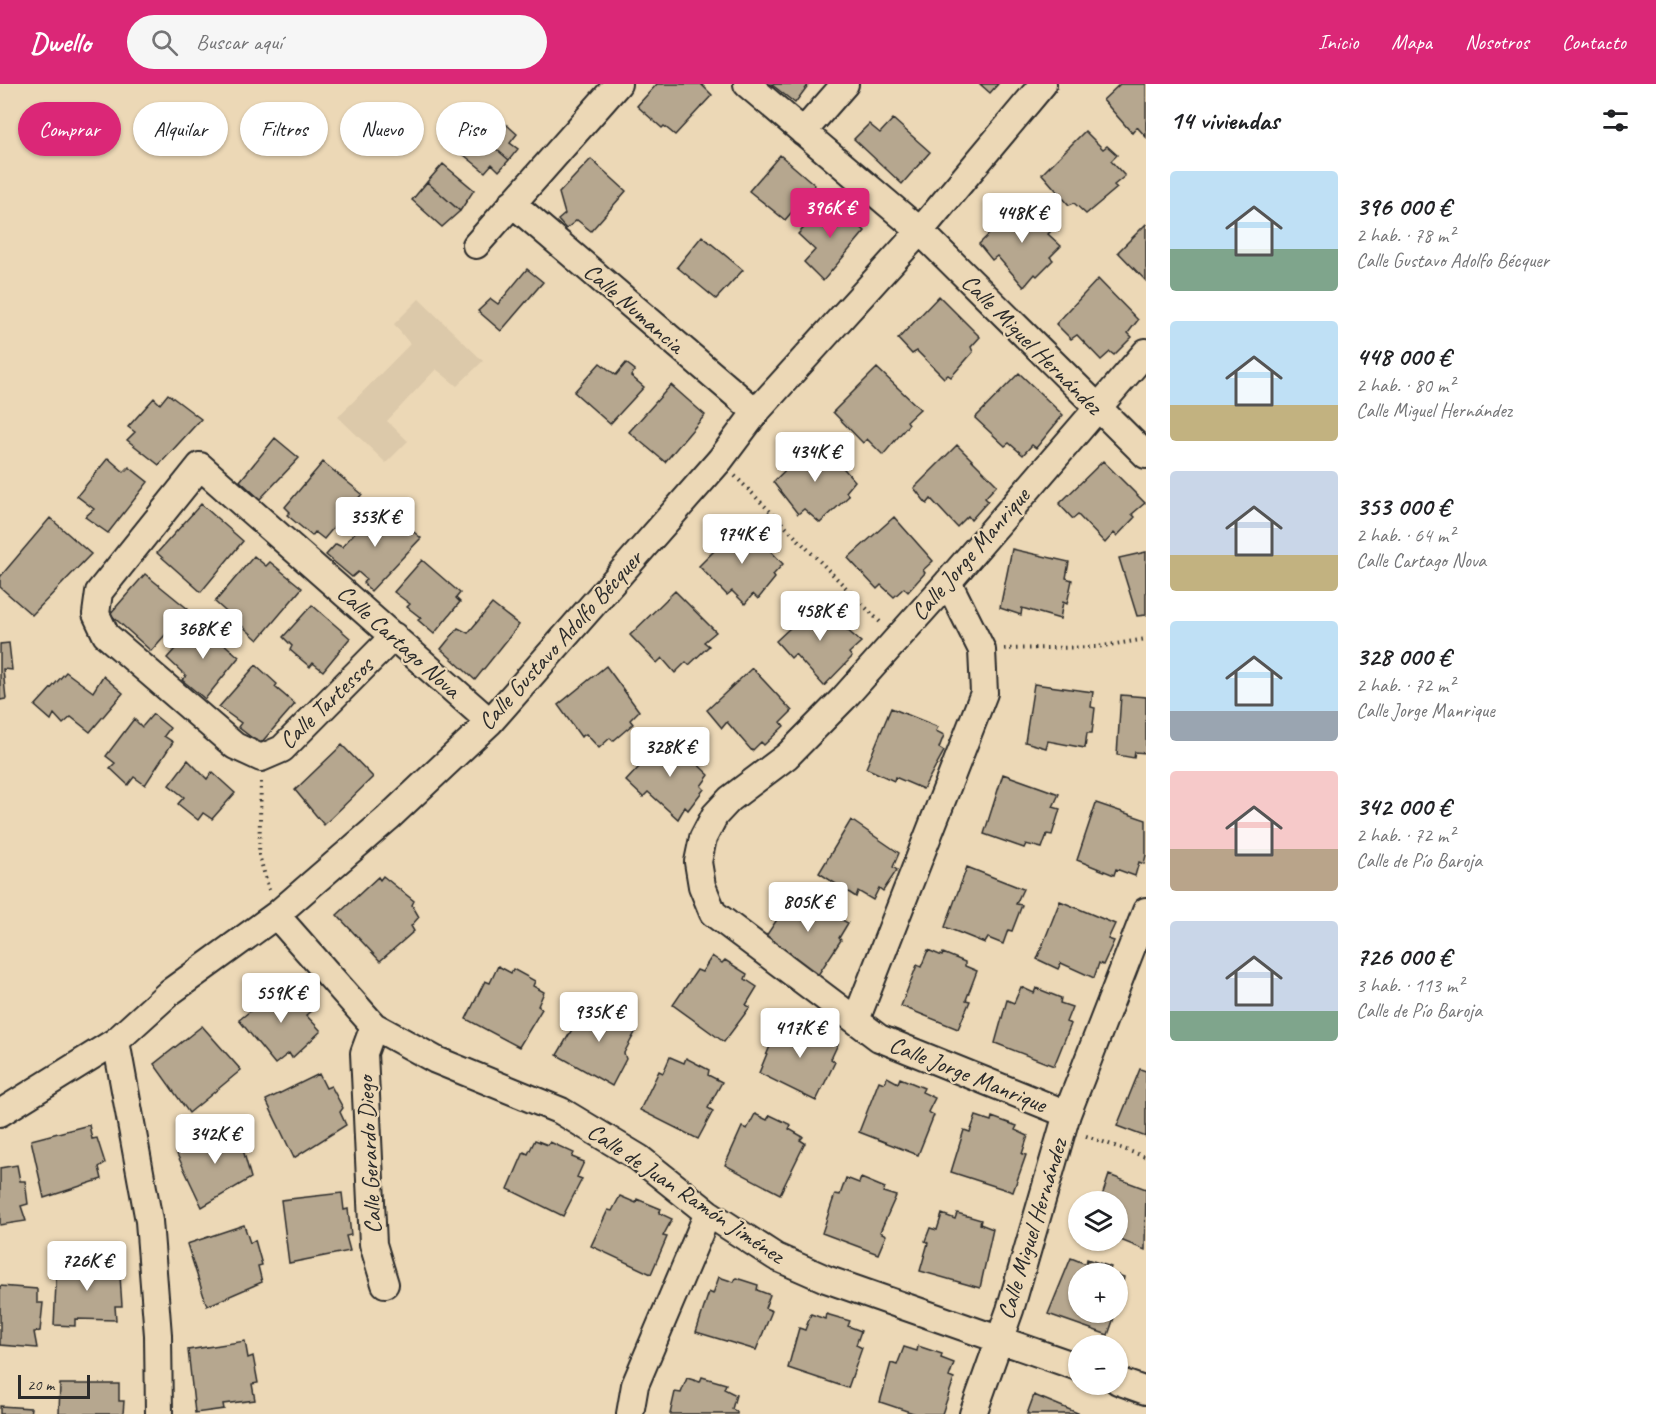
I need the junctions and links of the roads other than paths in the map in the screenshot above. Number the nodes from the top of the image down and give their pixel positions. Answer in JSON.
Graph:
{"nodes":[{"id":1,"x":618,"y":84,"type":"edge"},
{"id":2,"x":747,"y":84,"type":"edge"},
{"id":3,"x":845,"y":84,"type":"edge"},
{"id":4,"x":1043,"y":84,"type":"edge"},
{"id":5,"x":803,"y":132,"type":"junction"},
{"id":6,"x":512,"y":203,"type":"junction"},
{"id":7,"x":920,"y":231,"type":"junction"},
{"id":8,"x":476,"y":245,"type":"dead end"},
{"id":9,"x":1146,"y":352,"type":"edge"},
{"id":10,"x":1097,"y":408,"type":"junction"},
{"id":11,"x":756,"y":412,"type":"junction"},
{"id":12,"x":1146,"y":455,"type":"edge"},
{"id":13,"x":200,"y":466,"type":"joint"},
{"id":14,"x":948,"y":582,"type":"junction"},
{"id":15,"x":394,"y":636,"type":"junction"},
{"id":16,"x":490,"y":722,"type":"junction"},
{"id":17,"x":1146,"y":910,"type":"edge"},
{"id":18,"x":276,"y":915,"type":"junction"},
{"id":19,"x":856,"y":1020,"type":"junction"},
{"id":20,"x":374,"y":1026,"type":"junction"},
{"id":21,"x":117,"y":1041,"type":"junction"},
{"id":22,"x":0,"y":1113,"type":"edge"},
{"id":23,"x":1064,"y":1124,"type":"junction"},
{"id":24,"x":708,"y":1213,"type":"junction"},
{"id":25,"x":385,"y":1284,"type":"dead end"},
{"id":26,"x":999,"y":1338,"type":"junction"},
{"id":27,"x":1068,"y":1363,"type":"edge"},
{"id":28,"x":1128,"y":1385,"type":"edge"},
{"id":29,"x":1146,"y":1391,"type":"edge"},
{"id":30,"x":159,"y":1414,"type":"edge"},
{"id":31,"x":630,"y":1414,"type":"edge"},
{"id":32,"x":973,"y":1414,"type":"edge"}],
"edges":[{"from":1,"to":6,"type":"street"},
{"from":2,"to":5,"type":"street","name":"Calle Miguel Hernández"},
{"from":3,"to":5,"type":"street"},
{"from":4,"to":7,"type":"street","name":"Calle Gustavo Adolfo Bécquer"},
{"from":5,"to":7,"type":"street","name":"Calle Miguel Hernández"},
{"from":6,"to":8,"type":"street"},
{"from":6,"to":11,"type":"street","name":"Calle Numancia"},
{"from":7,"to":10,"type":"street","name":"Calle Miguel Hernández"},
{"from":7,"to":11,"type":"street","name":"Calle Gustavo Adolfo Bécquer"},
{"from":9,"to":10,"type":"street","name":"Calle Jorge Manrique"},
{"from":10,"to":12,"type":"street","name":"Calle Miguel Hernández"},
{"from":10,"to":14,"type":"street","name":"Calle Jorge Manrique"},
{"from":11,"to":16,"type":"street","name":"Calle Gustavo Adolfo Bécquer"},
{"from":13,"to":15,"type":"street","name":"Calle Cartago Nova"},
{"from":13,"to":15,"type":"street","name":"Calle Tartessos"},
{"from":14,"to":19,"type":"street"},
{"from":14,"to":19,"type":"street","name":"Calle Jorge Manrique"},
{"from":15,"to":16,"type":"street","name":"Calle Cartago Nova"},
{"from":16,"to":18,"type":"street","name":"Calle Gustavo Adolfo Bécquer"},
{"from":17,"to":23,"type":"street","name":"Calle Miguel Hernández"},
{"from":18,"to":20,"type":"street","name":"Calle de Juan Ramón Jiménez"},
{"from":18,"to":21,"type":"street","name":"Calle Gustavo Adolfo Bécquer"},
{"from":19,"to":23,"type":"street","name":"Calle Jorge Manrique"},
{"from":20,"to":24,"type":"street","name":"Calle de Juan Ramón Jiménez"},
{"from":20,"to":25,"type":"street","name":"Calle Gerardo Diego"},
{"from":21,"to":22,"type":"street","name":"Calle Gustavo Adolfo Bécquer"},
{"from":21,"to":30,"type":"street"},
{"from":23,"to":26,"type":"street","name":"Calle Miguel Hernández"},
{"from":24,"to":26,"type":"street","name":"Calle de Juan Ramón Jiménez"},
{"from":24,"to":31,"type":"street"},
{"from":26,"to":27,"type":"street","name":"Calle de Juan Ramón Jiménez"},
{"from":26,"to":32,"type":"street","name":"Calle Miguel Hernández"},
{"from":28,"to":29,"type":"street"}]}
